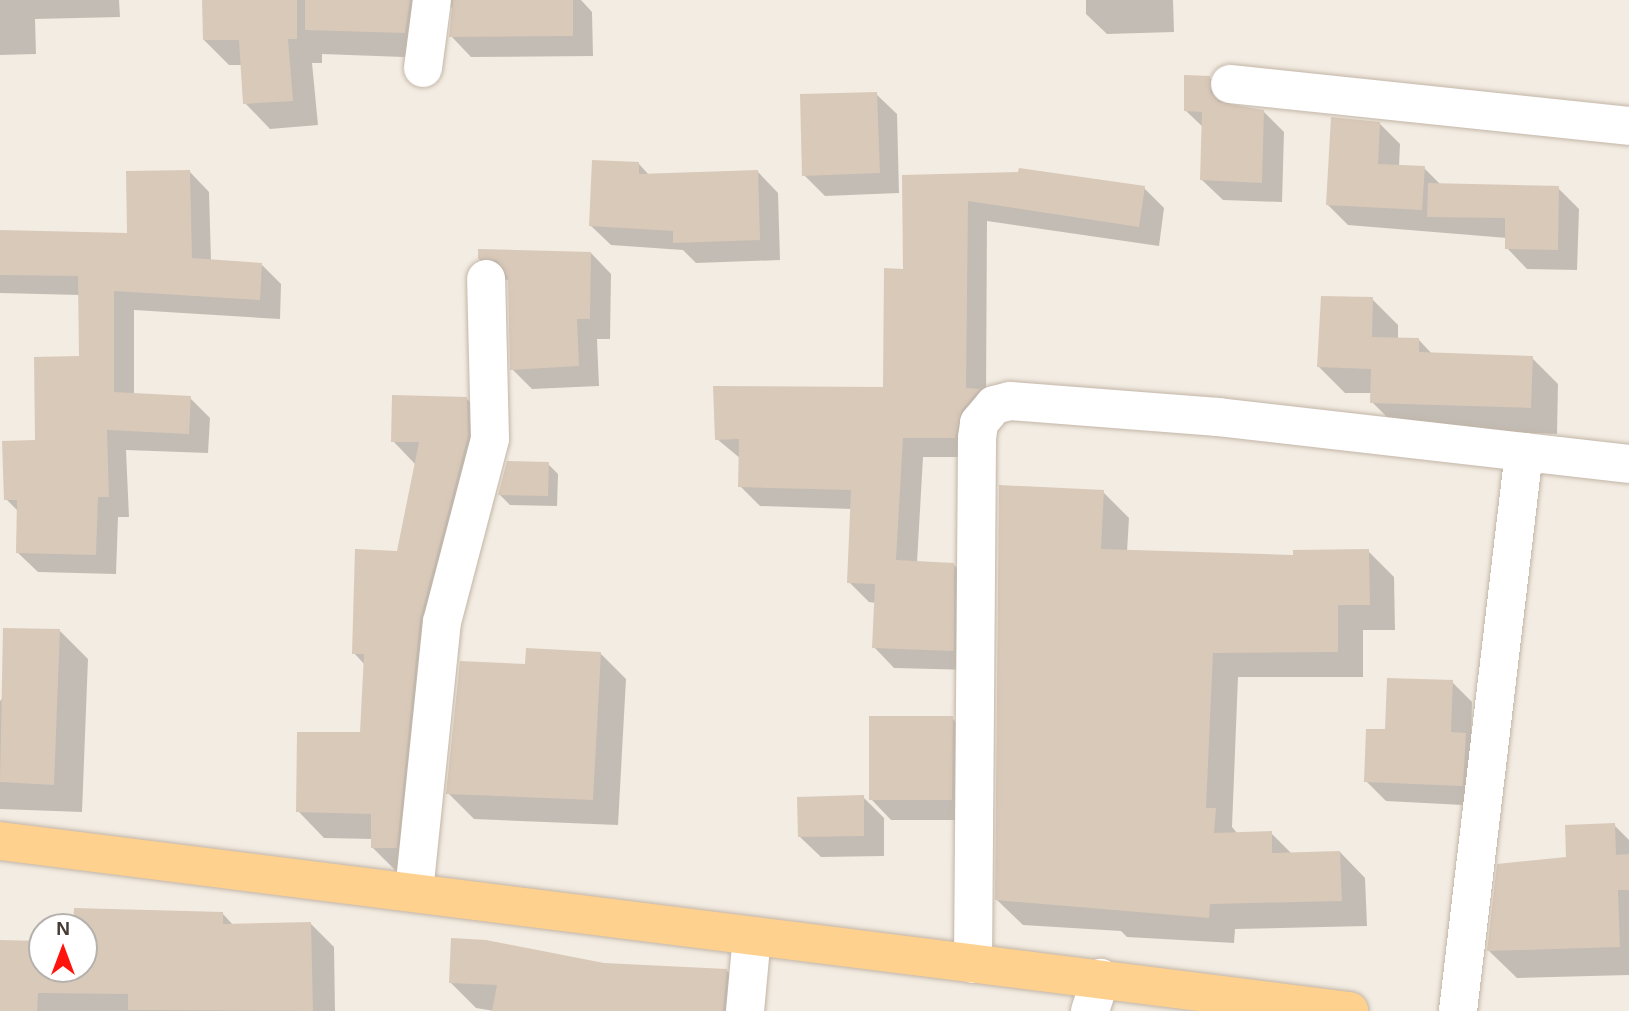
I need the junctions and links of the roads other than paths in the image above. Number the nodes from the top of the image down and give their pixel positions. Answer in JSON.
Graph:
{"nodes":[{"id":1,"x":432,"y":0,"type":"edge"},
{"id":2,"x":423,"y":68,"type":"dead end"},
{"id":3,"x":1230,"y":84,"type":"dead end"},
{"id":4,"x":1629,"y":126,"type":"edge"},
{"id":5,"x":486,"y":279,"type":"dead end"},
{"id":6,"x":1524,"y":452,"type":"junction"},
{"id":7,"x":1629,"y":464,"type":"edge"},
{"id":8,"x":0,"y":841,"type":"edge"},
{"id":9,"x":414,"y":892,"type":"junction"},
{"id":10,"x":751,"y":936,"type":"junction"},
{"id":11,"x":973,"y":964,"type":"junction"},
{"id":12,"x":1096,"y":994,"type":"edge"},
{"id":13,"x":1230,"y":1003,"type":"edge"},
{"id":14,"x":745,"y":1011,"type":"edge"},
{"id":15,"x":1349,"y":1011,"type":"edge"},
{"id":16,"x":1458,"y":1011,"type":"edge"}],
"edges":[{"from":1,"to":2,"type":"street"},
{"from":3,"to":4,"type":"street"},
{"from":5,"to":9,"type":"street"},
{"from":6,"to":7,"type":"street"},
{"from":6,"to":11,"type":"street"},
{"from":6,"to":16,"type":"street"},
{"from":8,"to":9,"type":"main road"},
{"from":9,"to":10,"type":"main road"},
{"from":10,"to":11,"type":"main road"},
{"from":10,"to":14,"type":"street"},
{"from":11,"to":12,"type":"main road"},
{"from":12,"to":13,"type":"main road"},
{"from":13,"to":15,"type":"main road"}]}
